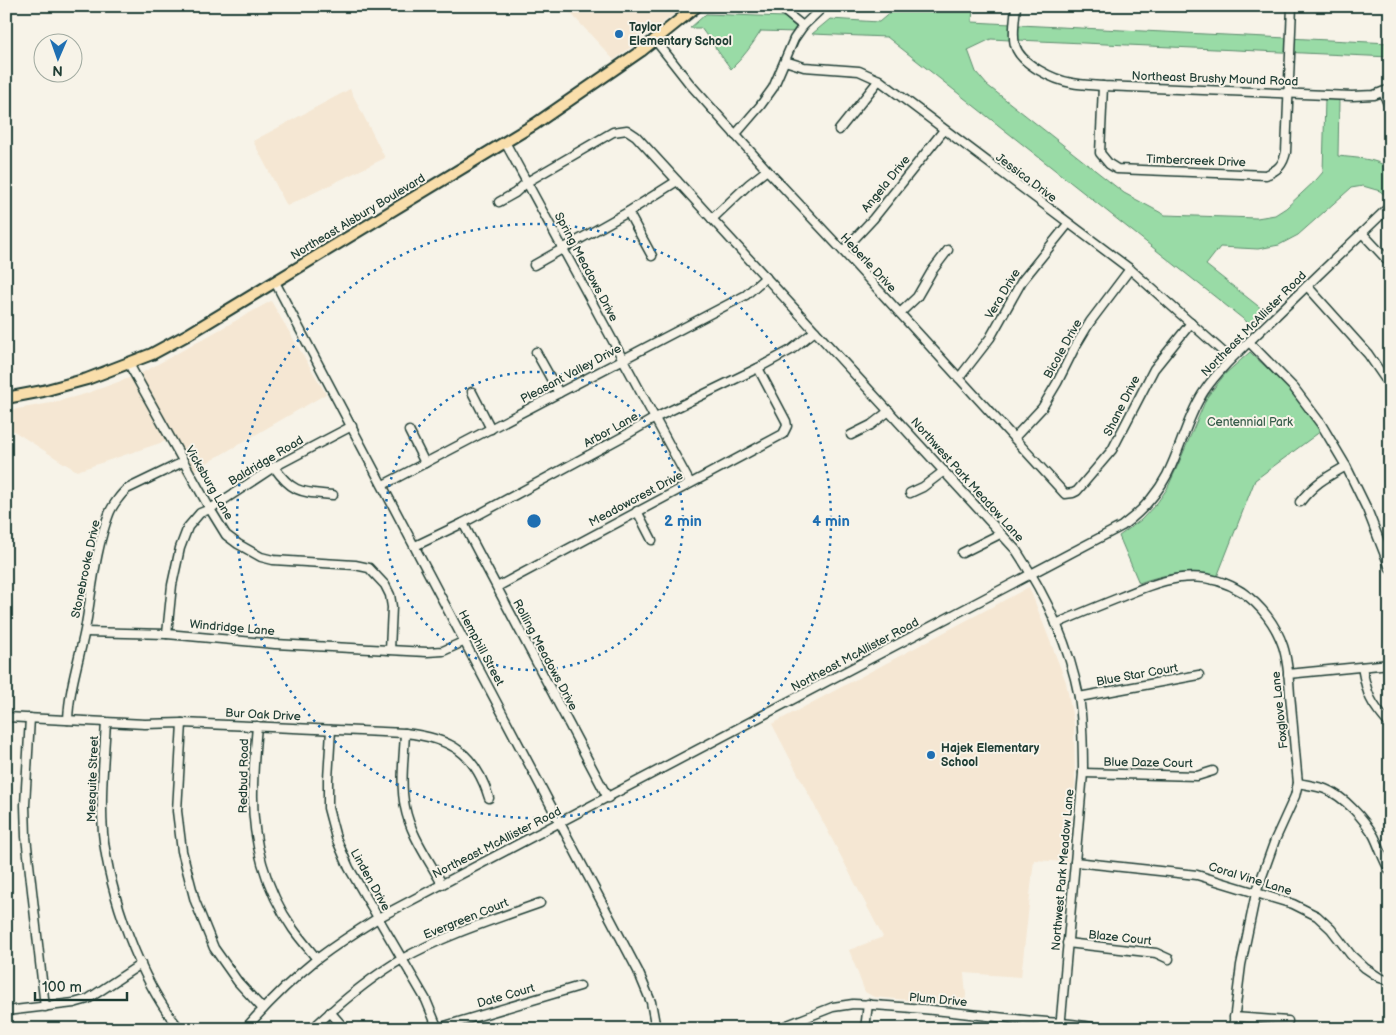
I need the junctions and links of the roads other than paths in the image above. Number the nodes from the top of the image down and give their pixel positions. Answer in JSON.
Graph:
{"nodes":[{"id":1,"x":697,"y":6,"type":"edge"},
{"id":2,"x":778,"y":6,"type":"edge"},
{"id":3,"x":824,"y":6,"type":"edge"},
{"id":4,"x":1016,"y":6,"type":"edge"},
{"id":5,"x":1292,"y":6,"type":"edge"},
{"id":6,"x":803,"y":26,"type":"junction"},
{"id":7,"x":656,"y":41,"type":"junction"},
{"id":8,"x":785,"y":61,"type":"junction"},
{"id":9,"x":879,"y":80,"type":"junction"},
{"id":10,"x":1103,"y":86,"type":"junction"},
{"id":11,"x":1386,"y":91,"type":"edge"},
{"id":12,"x":1289,"y":94,"type":"junction"},
{"id":13,"x":1390,"y":109,"type":"edge"},
{"id":14,"x":839,"y":130,"type":"dead end"},
{"id":15,"x":944,"y":130,"type":"junction"},
{"id":16,"x":735,"y":135,"type":"junction"},
{"id":17,"x":505,"y":142,"type":"junction"},
{"id":18,"x":767,"y":170,"type":"junction"},
{"id":19,"x":677,"y":181,"type":"junction"},
{"id":20,"x":527,"y":182,"type":"junction"},
{"id":21,"x":500,"y":202,"type":"dead end"},
{"id":22,"x":1390,"y":206,"type":"edge"},
{"id":23,"x":628,"y":212,"type":"junction"},
{"id":24,"x":712,"y":219,"type":"junction"},
{"id":25,"x":1068,"y":224,"type":"junction"},
{"id":26,"x":1362,"y":234,"type":"junction"},
{"id":27,"x":564,"y":250,"type":"junction"},
{"id":28,"x":948,"y":250,"type":"dead end"},
{"id":29,"x":843,"y":251,"type":"junction"},
{"id":30,"x":652,"y":256,"type":"dead end"},
{"id":31,"x":1390,"y":264,"type":"edge"},
{"id":32,"x":534,"y":265,"type":"dead end"},
{"id":33,"x":1130,"y":269,"type":"junction"},
{"id":34,"x":766,"y":277,"type":"junction"},
{"id":35,"x":276,"y":282,"type":"junction"},
{"id":36,"x":1307,"y":286,"type":"junction"},
{"id":37,"x":900,"y":313,"type":"junction"},
{"id":38,"x":1191,"y":324,"type":"junction"},
{"id":39,"x":815,"y":331,"type":"junction"},
{"id":40,"x":1250,"y":342,"type":"junction"},
{"id":41,"x":536,"y":352,"type":"dead end"},
{"id":42,"x":623,"y":359,"type":"junction"},
{"id":43,"x":1231,"y":359,"type":"junction"},
{"id":44,"x":129,"y":364,"type":"junction"},
{"id":45,"x":758,"y":368,"type":"junction"},
{"id":46,"x":959,"y":378,"type":"junction"},
{"id":47,"x":1390,"y":386,"type":"edge"},
{"id":48,"x":472,"y":392,"type":"dead end"},
{"id":49,"x":559,"y":393,"type":"junction"},
{"id":50,"x":6,"y":398,"type":"edge"},
{"id":51,"x":889,"y":412,"type":"junction"},
{"id":52,"x":655,"y":418,"type":"junction"},
{"id":53,"x":352,"y":426,"type":"junction"},
{"id":54,"x":491,"y":429,"type":"junction"},
{"id":55,"x":409,"y":431,"type":"dead end"},
{"id":56,"x":851,"y":434,"type":"dead end"},
{"id":57,"x":1014,"y":438,"type":"junction"},
{"id":58,"x":183,"y":462,"type":"junction"},
{"id":59,"x":425,"y":463,"type":"junction"},
{"id":60,"x":274,"y":466,"type":"junction"},
{"id":61,"x":1346,"y":466,"type":"junction"},
{"id":62,"x":944,"y":471,"type":"junction"},
{"id":63,"x":690,"y":482,"type":"junction"},
{"id":64,"x":383,"y":485,"type":"junction"},
{"id":65,"x":910,"y":493,"type":"dead end"},
{"id":66,"x":1069,"y":494,"type":"joint"},
{"id":67,"x":333,"y":495,"type":"dead end"},
{"id":68,"x":1300,"y":502,"type":"dead end"},
{"id":69,"x":210,"y":509,"type":"junction"},
{"id":70,"x":637,"y":511,"type":"junction"},
{"id":71,"x":463,"y":523,"type":"junction"},
{"id":72,"x":1000,"y":534,"type":"junction"},
{"id":73,"x":652,"y":540,"type":"dead end"},
{"id":74,"x":415,"y":546,"type":"junction"},
{"id":75,"x":962,"y":553,"type":"dead end"},
{"id":76,"x":1390,"y":568,"type":"edge"},
{"id":77,"x":1032,"y":574,"type":"junction"},
{"id":78,"x":497,"y":587,"type":"junction"},
{"id":79,"x":1056,"y":624,"type":"junction"},
{"id":80,"x":85,"y":632,"type":"junction"},
{"id":81,"x":166,"y":634,"type":"junction"},
{"id":82,"x":465,"y":641,"type":"junction"},
{"id":83,"x":390,"y":650,"type":"junction"},
{"id":84,"x":1390,"y":664,"type":"edge"},
{"id":85,"x":1362,"y":666,"type":"junction"},
{"id":86,"x":1288,"y":674,"type":"junction"},
{"id":87,"x":1199,"y":675,"type":"dead end"},
{"id":88,"x":1079,"y":698,"type":"junction"},
{"id":89,"x":6,"y":717,"type":"edge"},
{"id":90,"x":30,"y":718,"type":"junction"},
{"id":91,"x":68,"y":720,"type":"junction"},
{"id":92,"x":106,"y":722,"type":"junction"},
{"id":93,"x":182,"y":723,"type":"junction"},
{"id":94,"x":1390,"y":724,"type":"edge"},
{"id":95,"x":257,"y":726,"type":"junction"},
{"id":96,"x":331,"y":730,"type":"junction"},
{"id":97,"x":405,"y":733,"type":"junction"},
{"id":98,"x":1213,"y":771,"type":"dead end"},
{"id":99,"x":1083,"y":773,"type":"junction"},
{"id":100,"x":1298,"y":783,"type":"junction"},
{"id":101,"x":489,"y":798,"type":"dead end"},
{"id":102,"x":608,"y":798,"type":"junction"},
{"id":103,"x":560,"y":823,"type":"junction"},
{"id":104,"x":1075,"y":862,"type":"junction"},
{"id":105,"x":1390,"y":871,"type":"edge"},
{"id":106,"x":442,"y":884,"type":"junction"},
{"id":107,"x":1256,"y":893,"type":"junction"},
{"id":108,"x":540,"y":903,"type":"dead end"},
{"id":109,"x":378,"y":918,"type":"junction"},
{"id":110,"x":1067,"y":944,"type":"junction"},
{"id":111,"x":402,"y":959,"type":"junction"},
{"id":112,"x":1169,"y":959,"type":"dead end"},
{"id":113,"x":317,"y":960,"type":"junction"},
{"id":114,"x":141,"y":964,"type":"junction"},
{"id":115,"x":1390,"y":981,"type":"edge"},
{"id":116,"x":580,"y":986,"type":"dead end"},
{"id":117,"x":868,"y":1004,"type":"junction"},
{"id":118,"x":45,"y":1007,"type":"junction"},
{"id":119,"x":262,"y":1009,"type":"junction"},
{"id":120,"x":6,"y":1011,"type":"edge"},
{"id":121,"x":330,"y":1012,"type":"junction"},
{"id":122,"x":1234,"y":1016,"type":"junction"},
{"id":123,"x":1288,"y":1021,"type":"dead end"},
{"id":124,"x":1060,"y":1026,"type":"edge"},
{"id":125,"x":438,"y":1028,"type":"edge"},
{"id":126,"x":180,"y":1029,"type":"edge"},
{"id":127,"x":245,"y":1029,"type":"edge"},
{"id":128,"x":312,"y":1029,"type":"edge"},
{"id":129,"x":345,"y":1029,"type":"edge"},
{"id":130,"x":656,"y":1029,"type":"edge"},
{"id":131,"x":777,"y":1029,"type":"edge"},
{"id":132,"x":866,"y":1029,"type":"edge"},
{"id":133,"x":1100,"y":1029,"type":"edge"},
{"id":134,"x":1233,"y":1029,"type":"edge"}],
"edges":[{"from":1,"to":7,"type":"main road","name":"Northeast Alsbury Boulevard"},
{"from":2,"to":6,"type":"street"},
{"from":3,"to":6,"type":"street"},
{"from":4,"to":10,"type":"street","name":"Northeast Brushy Mound Road"},
{"from":5,"to":12,"type":"street"},
{"from":6,"to":8,"type":"street"},
{"from":7,"to":16,"type":"street","name":"Heberle Drive"},
{"from":7,"to":17,"type":"main road","name":"Northeast Alsbury Boulevard"},
{"from":8,"to":9,"type":"street","name":"Jessica Drive"},
{"from":8,"to":16,"type":"street"},
{"from":9,"to":14,"type":"street"},
{"from":9,"to":15,"type":"street","name":"Jessica Drive"},
{"from":10,"to":12,"type":"street","name":"Northeast Brushy Mound Road"},
{"from":10,"to":12,"type":"street","name":"Timbercreek Drive"},
{"from":11,"to":12,"type":"street","name":"Northeast Brushy Mound Road"},
{"from":11,"to":13,"type":"street"},
{"from":15,"to":25,"type":"street","name":"Jessica Drive"},
{"from":15,"to":29,"type":"street","name":"Angela Drive"},
{"from":16,"to":18,"type":"street","name":"Heberle Drive"},
{"from":17,"to":20,"type":"street","name":"Spring Meadows Drive"},
{"from":17,"to":35,"type":"main road","name":"Northeast Alsbury Boulevard"},
{"from":18,"to":24,"type":"street"},
{"from":18,"to":29,"type":"street","name":"Heberle Drive"},
{"from":19,"to":20,"type":"street","name":"Northwest Park Meadow Lane"},
{"from":19,"to":23,"type":"street"},
{"from":19,"to":24,"type":"street","name":"Northwest Park Meadow Lane"},
{"from":20,"to":21,"type":"street"},
{"from":20,"to":27,"type":"street","name":"Spring Meadows Drive"},
{"from":22,"to":26,"type":"street","name":"Northeast McAllister Road"},
{"from":23,"to":27,"type":"street"},
{"from":23,"to":30,"type":"street"},
{"from":24,"to":34,"type":"street","name":"Northwest Park Meadow Lane"},
{"from":25,"to":33,"type":"street","name":"Jessica Drive"},
{"from":25,"to":46,"type":"street","name":"Vera Drive"},
{"from":26,"to":31,"type":"street"},
{"from":26,"to":36,"type":"street","name":"Northeast McAllister Road"},
{"from":27,"to":32,"type":"street"},
{"from":27,"to":42,"type":"street","name":"Spring Meadows Drive"},
{"from":28,"to":37,"type":"street"},
{"from":29,"to":37,"type":"street","name":"Heberle Drive"},
{"from":33,"to":38,"type":"street","name":"Jessica Drive"},
{"from":33,"to":57,"type":"street","name":"Bicole Drive"},
{"from":34,"to":39,"type":"street","name":"Northwest Park Meadow Lane"},
{"from":34,"to":42,"type":"street","name":"Pleasant Valley Drive"},
{"from":35,"to":44,"type":"main road","name":"Northeast Alsbury Boulevard"},
{"from":35,"to":53,"type":"street","name":"Hemphill Street"},
{"from":36,"to":40,"type":"street","name":"Northeast McAllister Road"},
{"from":36,"to":47,"type":"street"},
{"from":37,"to":46,"type":"street","name":"Heberle Drive"},
{"from":38,"to":43,"type":"street","name":"Jessica Drive"},
{"from":38,"to":66,"type":"street","name":"Shane Drive"},
{"from":39,"to":45,"type":"street","name":"Arbor Lane"},
{"from":39,"to":51,"type":"street","name":"Northwest Park Meadow Lane"},
{"from":40,"to":43,"type":"street","name":"Northeast McAllister Road"},
{"from":40,"to":61,"type":"street"},
{"from":41,"to":49,"type":"street"},
{"from":42,"to":49,"type":"street","name":"Pleasant Valley Drive"},
{"from":42,"to":52,"type":"street","name":"Spring Meadows Drive"},
{"from":43,"to":77,"type":"street","name":"Northeast McAllister Road"},
{"from":44,"to":50,"type":"main road","name":"Northeast Alsbury Boulevard"},
{"from":44,"to":58,"type":"street","name":"Vicksburg Lane"},
{"from":45,"to":52,"type":"street","name":"Arbor Lane"},
{"from":45,"to":63,"type":"street","name":"Meadowcrest Drive"},
{"from":46,"to":57,"type":"street","name":"Heberle Drive"},
{"from":48,"to":54,"type":"street"},
{"from":49,"to":54,"type":"street","name":"Pleasant Valley Drive"},
{"from":51,"to":56,"type":"street"},
{"from":51,"to":62,"type":"street","name":"Northwest Park Meadow Lane"},
{"from":52,"to":63,"type":"street","name":"Spring Meadows Drive"},
{"from":52,"to":71,"type":"street","name":"Arbor Lane"},
{"from":53,"to":60,"type":"street","name":"Baldridge Road"},
{"from":53,"to":64,"type":"street","name":"Hemphill Street"},
{"from":54,"to":59,"type":"street","name":"Pleasant Valley Drive"},
{"from":55,"to":59,"type":"street"},
{"from":57,"to":66,"type":"street","name":"Heberle Drive"},
{"from":58,"to":69,"type":"street","name":"Vicksburg Lane"},
{"from":58,"to":80,"type":"street","name":"Stonebrooke Drive"},
{"from":59,"to":64,"type":"street","name":"Pleasant Valley Drive"},
{"from":60,"to":67,"type":"street"},
{"from":60,"to":69,"type":"street","name":"Baldridge Road"},
{"from":61,"to":68,"type":"street"},
{"from":61,"to":76,"type":"street"},
{"from":62,"to":65,"type":"street"},
{"from":62,"to":72,"type":"street","name":"Northwest Park Meadow Lane"},
{"from":63,"to":70,"type":"street","name":"Meadowcrest Drive"},
{"from":64,"to":74,"type":"street","name":"Hemphill Street"},
{"from":69,"to":81,"type":"street","name":"Baldridge Road"},
{"from":69,"to":83,"type":"street","name":"Vicksburg Lane"},
{"from":70,"to":73,"type":"street"},
{"from":70,"to":78,"type":"street","name":"Meadowcrest Drive"},
{"from":71,"to":74,"type":"street","name":"Arbor Lane"},
{"from":71,"to":78,"type":"street","name":"Rolling Meadows Drive"},
{"from":72,"to":75,"type":"street"},
{"from":72,"to":77,"type":"street","name":"Northwest Park Meadow Lane"},
{"from":74,"to":82,"type":"street","name":"Hemphill Street"},
{"from":77,"to":79,"type":"street","name":"Northwest Park Meadow Lane"},
{"from":77,"to":102,"type":"street","name":"Northeast McAllister Road"},
{"from":78,"to":102,"type":"street","name":"Rolling Meadows Drive"},
{"from":79,"to":86,"type":"street","name":"Foxglove Lane"},
{"from":79,"to":88,"type":"street","name":"Northwest Park Meadow Lane"},
{"from":80,"to":81,"type":"street","name":"Windridge Lane"},
{"from":80,"to":91,"type":"street"},
{"from":81,"to":83,"type":"street","name":"Windridge Lane"},
{"from":82,"to":83,"type":"street","name":"Windridge Lane"},
{"from":82,"to":103,"type":"street","name":"Hemphill Street"},
{"from":84,"to":85,"type":"street"},
{"from":85,"to":86,"type":"street"},
{"from":85,"to":94,"type":"street"},
{"from":86,"to":100,"type":"street","name":"Foxglove Lane"},
{"from":87,"to":88,"type":"street","name":"Blue Star Court"},
{"from":88,"to":99,"type":"street","name":"Northwest Park Meadow Lane"},
{"from":89,"to":90,"type":"street","name":"Bur Oak Drive"},
{"from":90,"to":91,"type":"street","name":"Bur Oak Drive"},
{"from":90,"to":118,"type":"street"},
{"from":91,"to":92,"type":"street","name":"Bur Oak Drive"},
{"from":92,"to":93,"type":"street","name":"Bur Oak Drive"},
{"from":92,"to":114,"type":"street","name":"Mesquite Street"},
{"from":93,"to":95,"type":"street","name":"Bur Oak Drive"},
{"from":93,"to":119,"type":"street"},
{"from":95,"to":96,"type":"street","name":"Bur Oak Drive"},
{"from":95,"to":113,"type":"street","name":"Redbud Road"},
{"from":96,"to":97,"type":"street","name":"Bur Oak Drive"},
{"from":96,"to":109,"type":"street","name":"Linden Drive"},
{"from":97,"to":101,"type":"street","name":"Bur Oak Drive"},
{"from":97,"to":106,"type":"street"},
{"from":98,"to":99,"type":"street","name":"Blue Daze Court"},
{"from":99,"to":104,"type":"street","name":"Northwest Park Meadow Lane"},
{"from":100,"to":105,"type":"street"},
{"from":100,"to":107,"type":"street","name":"Foxglove Lane"},
{"from":102,"to":103,"type":"street","name":"Northeast McAllister Road"},
{"from":103,"to":106,"type":"street","name":"Northeast McAllister Road"},
{"from":103,"to":130,"type":"street","name":"Hemphill Street"},
{"from":104,"to":107,"type":"street","name":"Coral Vine Lane"},
{"from":104,"to":110,"type":"street","name":"Northwest Park Meadow Lane"},
{"from":106,"to":109,"type":"street","name":"Northeast McAllister Road"},
{"from":107,"to":115,"type":"street","name":"Coral Vine Lane"},
{"from":107,"to":122,"type":"street","name":"Foxglove Lane"},
{"from":108,"to":111,"type":"street","name":"Evergreen Court"},
{"from":109,"to":111,"type":"street","name":"Linden Drive"},
{"from":109,"to":113,"type":"street","name":"Northeast McAllister Road"},
{"from":110,"to":112,"type":"street","name":"Blaze Court"},
{"from":110,"to":124,"type":"street","name":"Northwest Park Meadow Lane"},
{"from":111,"to":121,"type":"street","name":"Evergreen Court"},
{"from":111,"to":125,"type":"street","name":"Linden Drive"},
{"from":113,"to":119,"type":"street","name":"Northeast McAllister Road"},
{"from":114,"to":118,"type":"street"},
{"from":114,"to":126,"type":"street","name":"Mesquite Street"},
{"from":116,"to":125,"type":"street","name":"Date Court"},
{"from":117,"to":124,"type":"street","name":"Plum Drive"},
{"from":117,"to":131,"type":"street","name":"Plum Drive"},
{"from":117,"to":132,"type":"street"},
{"from":118,"to":120,"type":"street"},
{"from":119,"to":127,"type":"street","name":"Northeast McAllister Road"},
{"from":121,"to":128,"type":"street","name":"Evergreen Court"},
{"from":121,"to":129,"type":"street"},
{"from":122,"to":123,"type":"street"},
{"from":122,"to":134,"type":"street","name":"Foxglove Lane"},
{"from":124,"to":133,"type":"street","name":"Plum Drive"}]}
